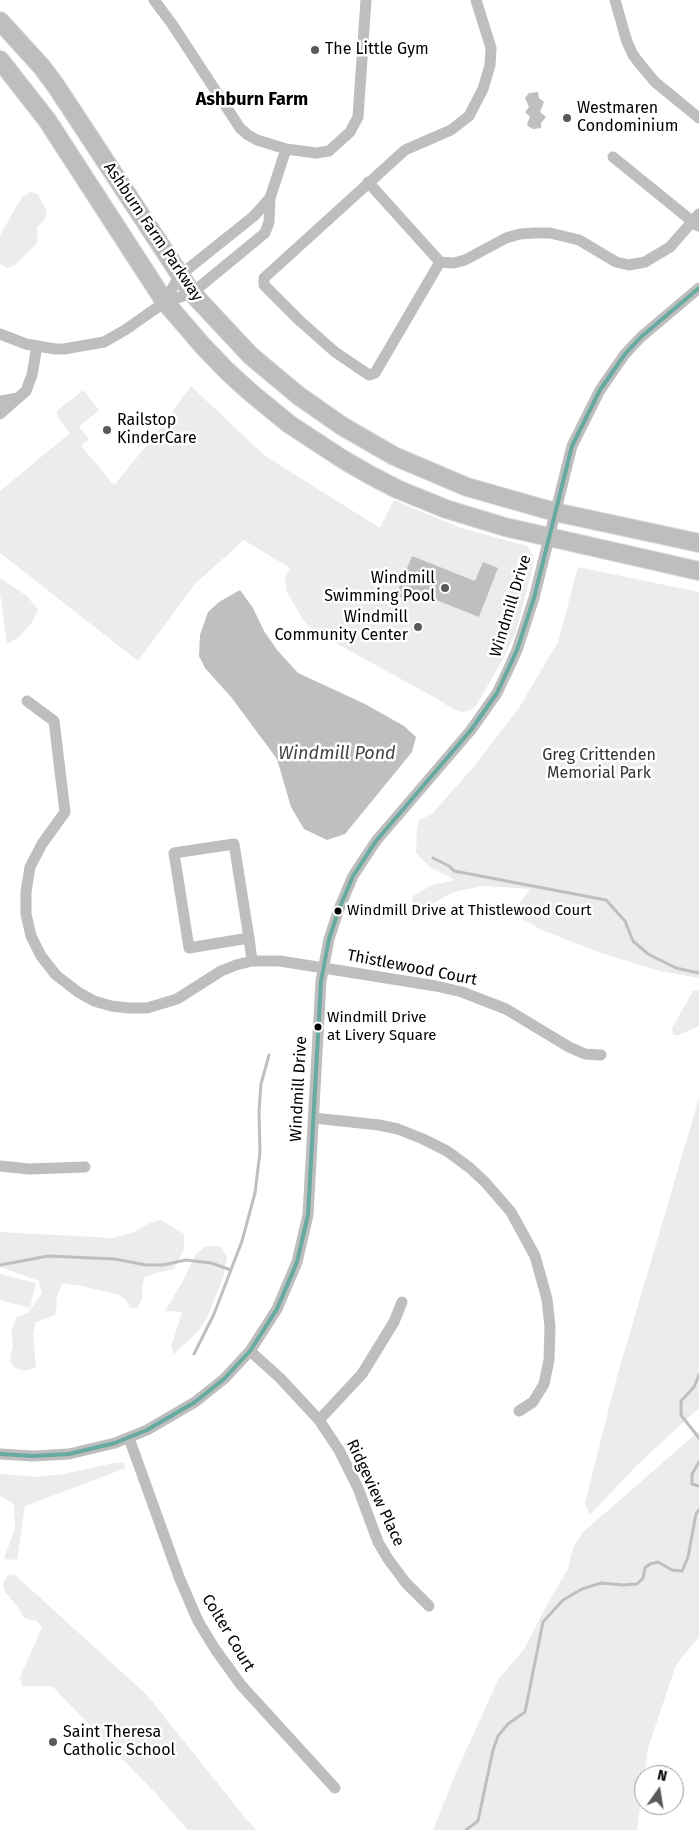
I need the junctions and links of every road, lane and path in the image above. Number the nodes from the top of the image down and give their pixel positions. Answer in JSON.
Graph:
{"nodes":[{"id":1,"x":154,"y":0,"type":"edge"},
{"id":2,"x":366,"y":0,"type":"edge"},
{"id":3,"x":476,"y":0,"type":"edge"},
{"id":4,"x":615,"y":0,"type":"edge"},
{"id":5,"x":0,"y":21,"type":"edge"},
{"id":6,"x":0,"y":60,"type":"edge"},
{"id":7,"x":699,"y":118,"type":"edge"},
{"id":8,"x":286,"y":149,"type":"junction"},
{"id":9,"x":613,"y":157,"type":"dead end"},
{"id":10,"x":368,"y":182,"type":"junction"},
{"id":11,"x":270,"y":198,"type":"junction"},
{"id":12,"x":697,"y":221,"type":"edge"},
{"id":13,"x":440,"y":262,"type":"junction"},
{"id":14,"x":179,"y":276,"type":"junction"},
{"id":15,"x":699,"y":288,"type":"edge"},
{"id":16,"x":192,"y":293,"type":"junction"},
{"id":17,"x":165,"y":302,"type":"junction"},
{"id":18,"x":0,"y":334,"type":"edge"},
{"id":19,"x":37,"y":346,"type":"junction"},
{"id":20,"x":18,"y":398,"type":"junction"},
{"id":21,"x":0,"y":401,"type":"edge"},
{"id":22,"x":0,"y":414,"type":"edge"},
{"id":23,"x":555,"y":512,"type":"junction"},
{"id":24,"x":548,"y":537,"type":"junction"},
{"id":25,"x":699,"y":543,"type":"edge"},
{"id":26,"x":699,"y":571,"type":"edge"},
{"id":27,"x":27,"y":701,"type":"dead end"},
{"id":28,"x":249,"y":938,"type":"junction"},
{"id":29,"x":252,"y":961,"type":"junction"},
{"id":30,"x":324,"y":967,"type":"junction"},
{"id":31,"x":601,"y":1055,"type":"dead end"},
{"id":32,"x":314,"y":1118,"type":"junction"},
{"id":33,"x":0,"y":1166,"type":"edge"},
{"id":34,"x":85,"y":1167,"type":"dead end"},
{"id":35,"x":402,"y":1302,"type":"dead end"},
{"id":36,"x":250,"y":1351,"type":"junction"},
{"id":37,"x":519,"y":1411,"type":"dead end"},
{"id":38,"x":319,"y":1420,"type":"junction"},
{"id":39,"x":129,"y":1438,"type":"junction"},
{"id":40,"x":0,"y":1454,"type":"edge"},
{"id":41,"x":429,"y":1606,"type":"dead end"},
{"id":42,"x":335,"y":1788,"type":"dead end"}],
"edges":[{"from":1,"to":8,"type":"street"},
{"from":2,"to":8,"type":"street"},
{"from":3,"to":10,"type":"street"},
{"from":4,"to":7,"type":"street"},
{"from":5,"to":14,"type":"main road","name":"Ashburn Farm Parkway"},
{"from":6,"to":17,"type":"main road","name":"Ashburn Farm Parkway"},
{"from":8,"to":11,"type":"street"},
{"from":9,"to":12,"type":"street"},
{"from":10,"to":13,"type":"street"},
{"from":10,"to":13,"type":"street"},
{"from":11,"to":14,"type":"street"},
{"from":11,"to":16,"type":"street"},
{"from":12,"to":13,"type":"street"},
{"from":14,"to":16,"type":"main road","name":"Ashburn Farm Parkway"},
{"from":14,"to":17,"type":"street"},
{"from":15,"to":23,"type":"street","name":"Windmill Drive"},
{"from":16,"to":17,"type":"street"},
{"from":16,"to":23,"type":"main road","name":"Ashburn Farm Parkway"},
{"from":17,"to":19,"type":"street"},
{"from":17,"to":24,"type":"main road","name":"Ashburn Farm Parkway"},
{"from":18,"to":19,"type":"street"},
{"from":19,"to":20,"type":"street"},
{"from":20,"to":21,"type":"street"},
{"from":20,"to":22,"type":"street"},
{"from":23,"to":24,"type":"street","name":"Windmill Drive"},
{"from":23,"to":25,"type":"main road","name":"Ashburn Farm Parkway"},
{"from":24,"to":26,"type":"main road","name":"Ashburn Farm Parkway"},
{"from":24,"to":30,"type":"street","name":"Windmill Drive"},
{"from":27,"to":29,"type":"street","name":"Thistlewood Court"},
{"from":28,"to":28,"type":"street"},
{"from":28,"to":29,"type":"street"},
{"from":29,"to":30,"type":"street","name":"Thistlewood Court"},
{"from":30,"to":31,"type":"street","name":"Thistlewood Court"},
{"from":30,"to":32,"type":"street","name":"Windmill Drive"},
{"from":32,"to":36,"type":"street","name":"Windmill Drive"},
{"from":32,"to":37,"type":"street"},
{"from":33,"to":34,"type":"street"},
{"from":35,"to":38,"type":"street"},
{"from":36,"to":38,"type":"street","name":"Ridgeview Place"},
{"from":36,"to":39,"type":"street","name":"Windmill Drive"},
{"from":38,"to":41,"type":"street","name":"Ridgeview Place"},
{"from":39,"to":40,"type":"street","name":"Windmill Drive"},
{"from":39,"to":42,"type":"street","name":"Colter Court"}]}
